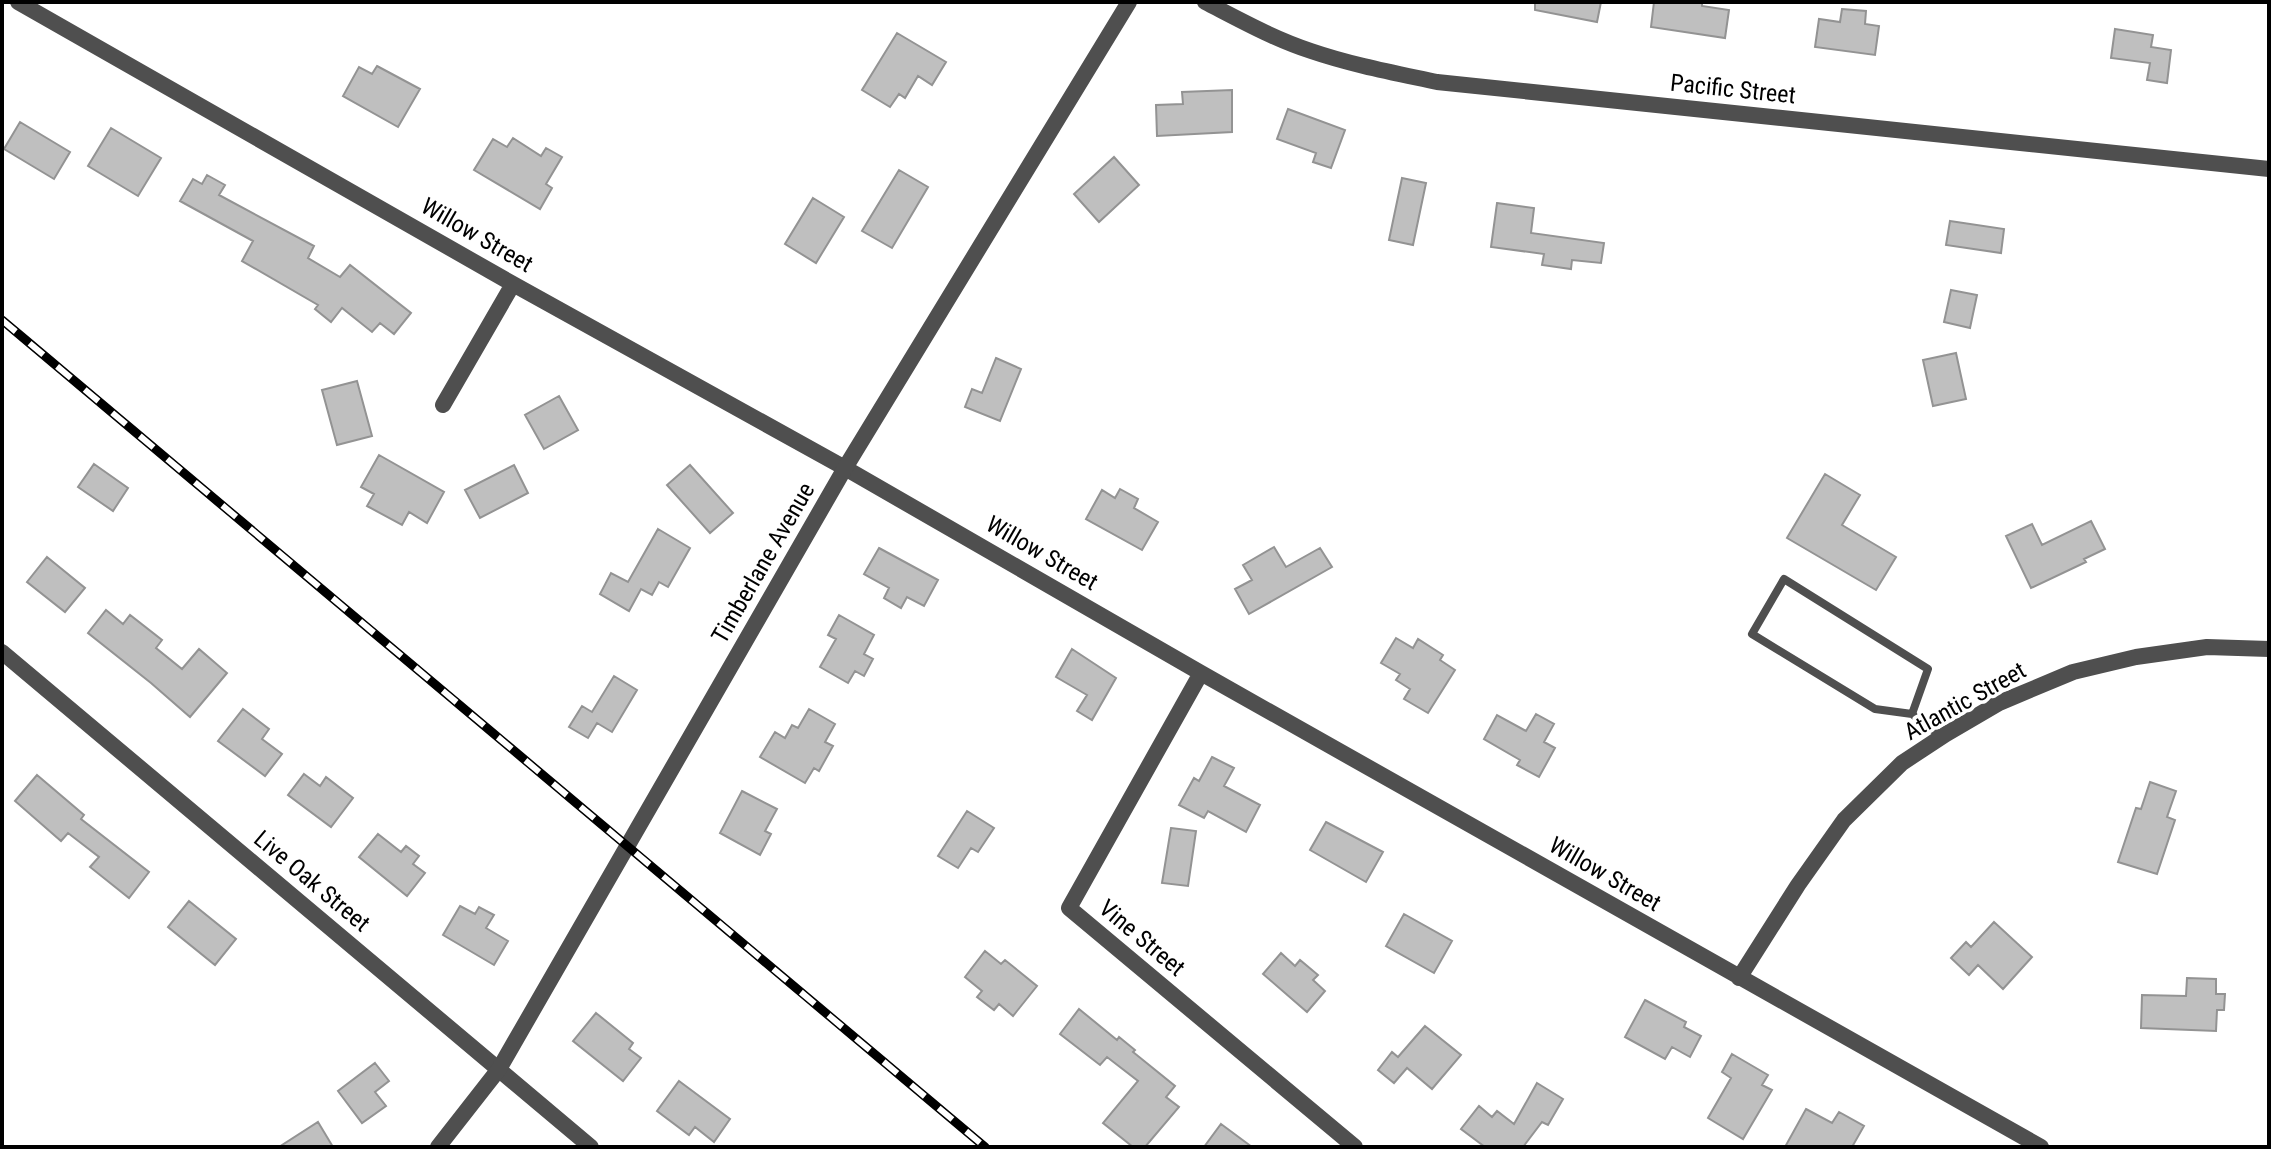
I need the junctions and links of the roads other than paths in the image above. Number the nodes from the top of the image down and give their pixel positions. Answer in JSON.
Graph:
{"nodes":[{"id":1,"x":18,"y":2,"type":"edge"},
{"id":2,"x":1129,"y":2,"type":"edge"},
{"id":3,"x":1205,"y":2,"type":"edge"},
{"id":4,"x":2269,"y":169,"type":"edge"},
{"id":5,"x":513,"y":284,"type":"junction"},
{"id":6,"x":443,"y":405,"type":"dead end"},
{"id":7,"x":845,"y":468,"type":"junction"},
{"id":8,"x":2269,"y":649,"type":"edge"},
{"id":9,"x":2,"y":652,"type":"edge"},
{"id":10,"x":1201,"y":673,"type":"junction"},
{"id":11,"x":1912,"y":714,"type":"junction"},
{"id":12,"x":1941,"y":737,"type":"junction"},
{"id":13,"x":1739,"y":978,"type":"junction"},
{"id":14,"x":499,"y":1069,"type":"junction"},
{"id":15,"x":438,"y":1147,"type":"edge"},
{"id":16,"x":591,"y":1147,"type":"edge"},
{"id":17,"x":1355,"y":1147,"type":"edge"},
{"id":18,"x":2041,"y":1147,"type":"edge"}],
"edges":[{"from":1,"to":5,"type":"street","name":"Willow Street"},
{"from":2,"to":7,"type":"street","name":"Timberlane Avenue"},
{"from":3,"to":4,"type":"street","name":"Pacific Street"},
{"from":5,"to":6,"type":"street"},
{"from":5,"to":7,"type":"street","name":"Willow Street"},
{"from":7,"to":10,"type":"street","name":"Willow Street"},
{"from":7,"to":14,"type":"street","name":"Timberlane Avenue"},
{"from":8,"to":12,"type":"street","name":"Atlantic Street"},
{"from":9,"to":14,"type":"street","name":"Live Oak Street"},
{"from":10,"to":13,"type":"street","name":"Willow Street"},
{"from":10,"to":17,"type":"street","name":"Vine Street"},
{"from":11,"to":11,"type":"lane"},
{"from":11,"to":12,"type":"lane"},
{"from":12,"to":13,"type":"street","name":"Atlantic Street"},
{"from":13,"to":18,"type":"street","name":"Willow Street"},
{"from":14,"to":15,"type":"street","name":"Timberlane Avenue"},
{"from":14,"to":16,"type":"street","name":"Live Oak Street"}]}
